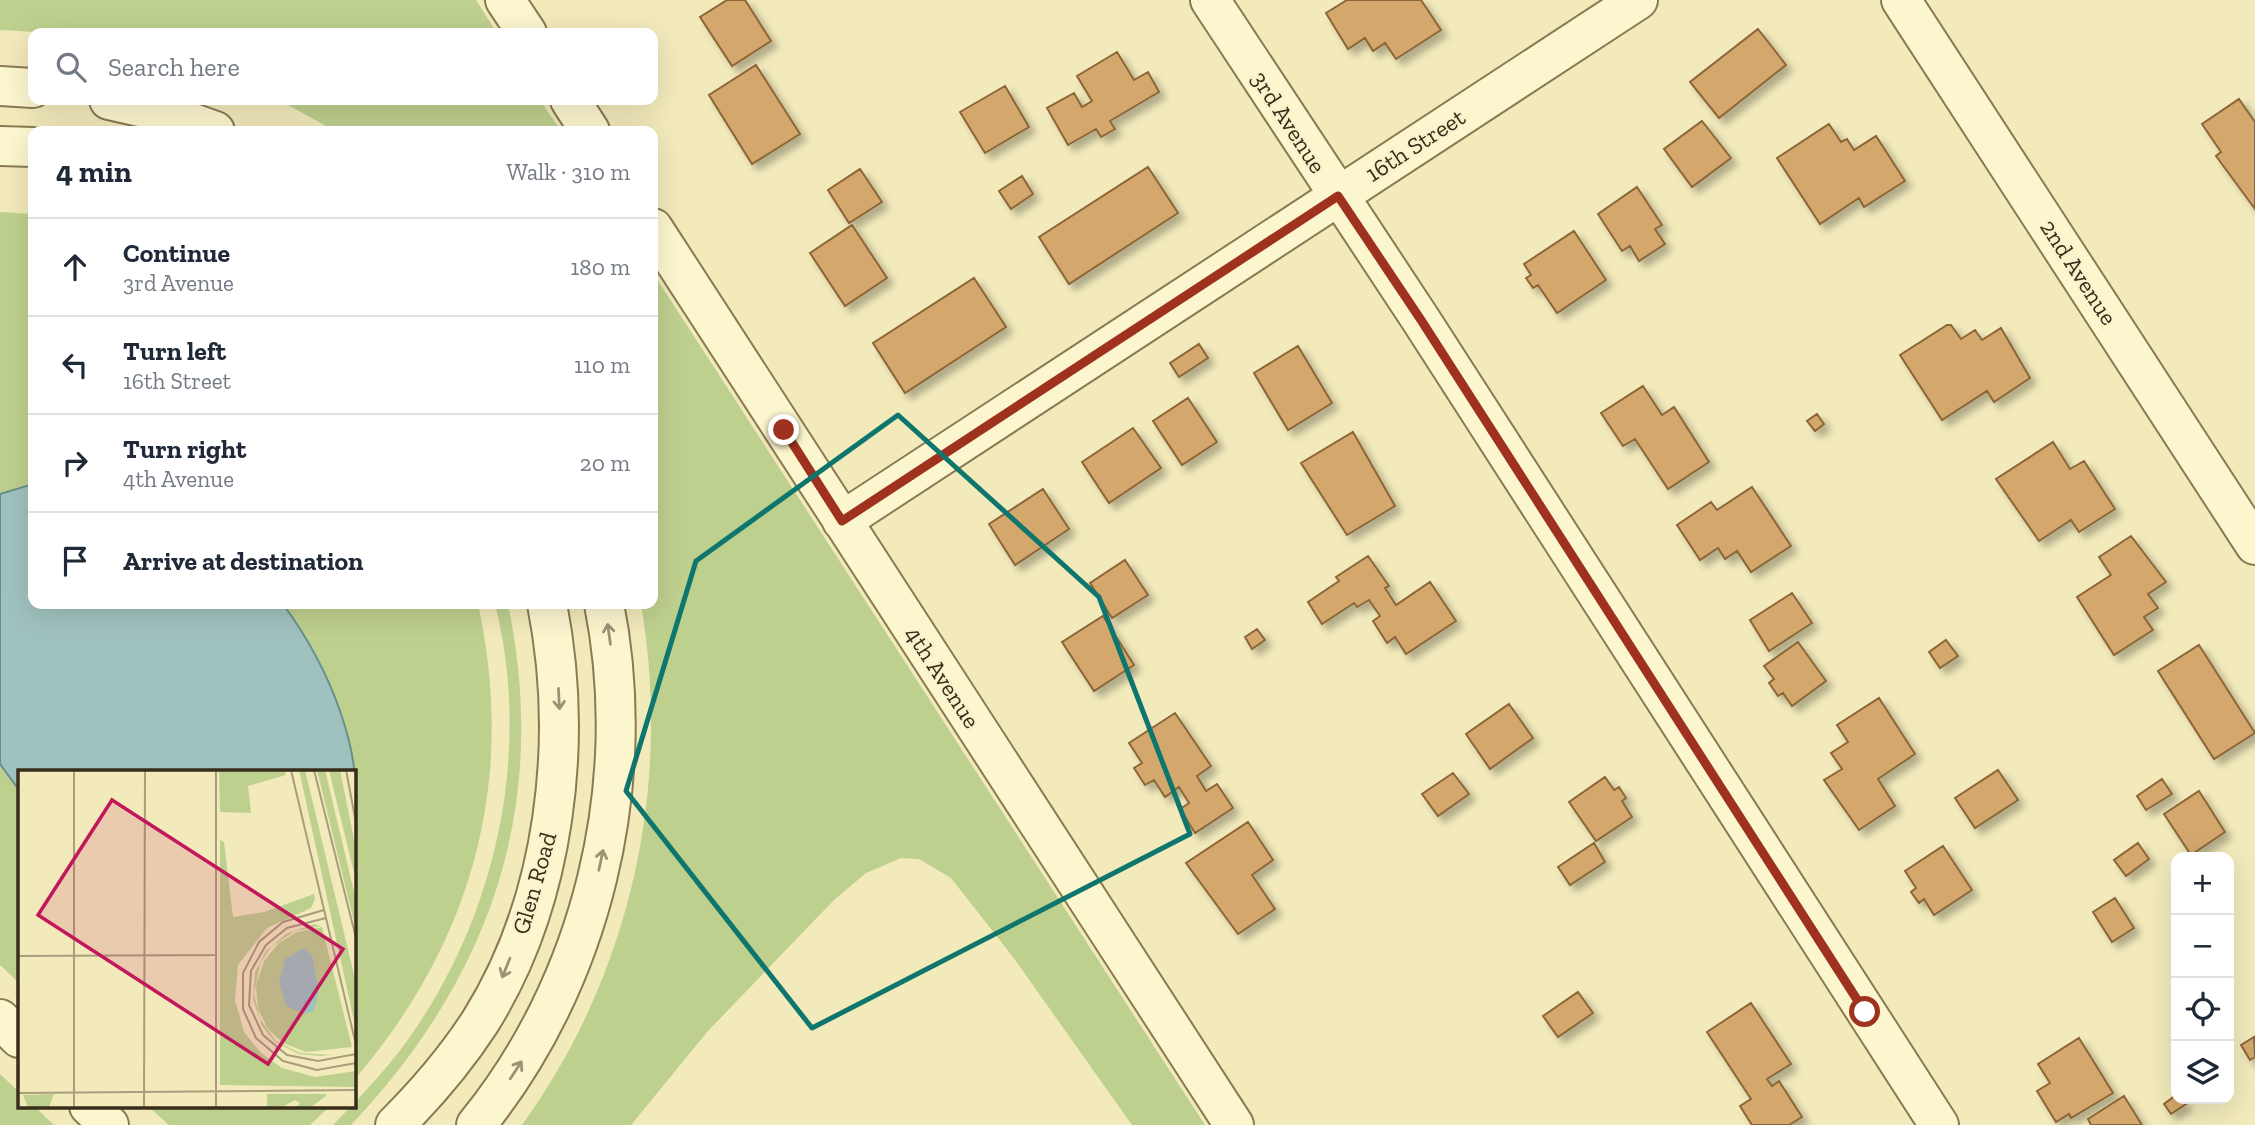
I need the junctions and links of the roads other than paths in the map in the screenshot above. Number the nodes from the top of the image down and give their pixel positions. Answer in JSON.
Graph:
{"nodes":[{"id":1,"x":505,"y":0,"type":"edge"},
{"id":2,"x":1210,"y":0,"type":"edge"},
{"id":3,"x":1638,"y":0,"type":"edge"},
{"id":4,"x":1902,"y":0,"type":"edge"},
{"id":5,"x":524,"y":28,"type":"edge"},
{"id":6,"x":0,"y":86,"type":"edge"},
{"id":7,"x":28,"y":88,"type":"edge"},
{"id":8,"x":131,"y":105,"type":"edge"},
{"id":9,"x":573,"y":105,"type":"edge"},
{"id":10,"x":201,"y":126,"type":"edge"},
{"id":11,"x":587,"y":126,"type":"edge"},
{"id":12,"x":0,"y":146,"type":"edge"},
{"id":13,"x":28,"y":147,"type":"edge"},
{"id":14,"x":1338,"y":196,"type":"junction"},
{"id":15,"x":658,"y":236,"type":"edge"},
{"id":16,"x":842,"y":521,"type":"junction"},
{"id":17,"x":2255,"y":545,"type":"edge"},
{"id":18,"x":548,"y":609,"type":"edge"},
{"id":19,"x":605,"y":609,"type":"edge"},
{"id":20,"x":0,"y":1019,"type":"edge"},
{"id":21,"x":18,"y":1037,"type":"edge"},
{"id":22,"x":91,"y":1108,"type":"edge"},
{"id":23,"x":108,"y":1125,"type":"edge"},
{"id":24,"x":396,"y":1125,"type":"edge"},
{"id":25,"x":476,"y":1125,"type":"edge"},
{"id":26,"x":1234,"y":1125,"type":"edge"},
{"id":27,"x":1939,"y":1125,"type":"edge"}],
"edges":[{"from":1,"to":5,"type":"street"},
{"from":2,"to":14,"type":"street","name":"3rd Avenue"},
{"from":3,"to":14,"type":"street","name":"16th Street"},
{"from":4,"to":17,"type":"street","name":"2nd Avenue"},
{"from":6,"to":7,"type":"street"},
{"from":8,"to":10,"type":"street"},
{"from":9,"to":11,"type":"street"},
{"from":12,"to":13,"type":"street"},
{"from":14,"to":16,"type":"street","name":"16th Street"},
{"from":14,"to":27,"type":"street","name":"3rd Avenue"},
{"from":15,"to":16,"type":"street","name":"4th Avenue"},
{"from":16,"to":26,"type":"street","name":"4th Avenue"},
{"from":18,"to":24,"type":"street","name":"Glen Road","one_way":true},
{"from":25,"to":19,"type":"street","one_way":true},
{"from":20,"to":21,"type":"street"},
{"from":22,"to":23,"type":"street"}]}
